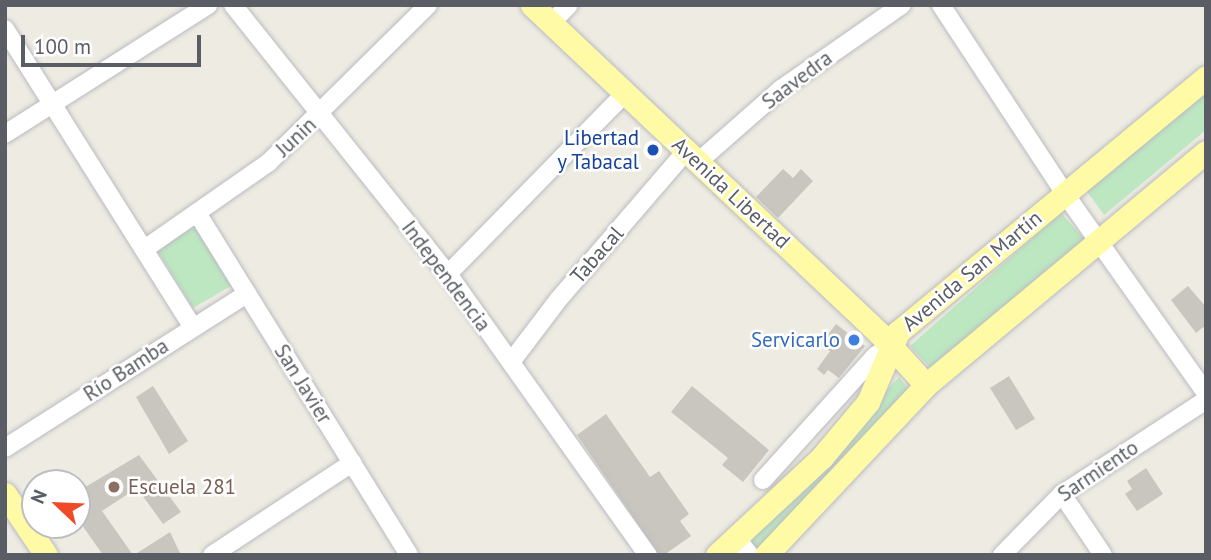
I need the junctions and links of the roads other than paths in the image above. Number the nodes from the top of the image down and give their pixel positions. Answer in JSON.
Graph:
{"nodes":[{"id":1,"x":208,"y":5,"type":"edge"},
{"id":2,"x":233,"y":5,"type":"edge"},
{"id":3,"x":428,"y":5,"type":"edge"},
{"id":4,"x":532,"y":5,"type":"edge"},
{"id":5,"x":569,"y":5,"type":"edge"},
{"id":6,"x":902,"y":5,"type":"edge"},
{"id":7,"x":941,"y":5,"type":"edge"},
{"id":8,"x":551,"y":23,"type":"junction"},
{"id":9,"x":5,"y":29,"type":"edge"},
{"id":10,"x":1206,"y":77,"type":"edge"},
{"id":11,"x":625,"y":93,"type":"junction"},
{"id":12,"x":52,"y":105,"type":"junction"},
{"id":13,"x":319,"y":116,"type":"junction"},
{"id":14,"x":5,"y":134,"type":"edge"},
{"id":15,"x":1206,"y":152,"type":"edge"},
{"id":16,"x":692,"y":157,"type":"junction"},
{"id":17,"x":1065,"y":194,"type":"junction"},
{"id":18,"x":197,"y":213,"type":"junction"},
{"id":19,"x":1100,"y":239,"type":"junction"},
{"id":20,"x":146,"y":248,"type":"junction"},
{"id":21,"x":448,"y":274,"type":"junction"},
{"id":22,"x":247,"y":294,"type":"junction"},
{"id":23,"x":193,"y":327,"type":"junction"},
{"id":24,"x":890,"y":346,"type":"junction"},
{"id":25,"x":511,"y":362,"type":"junction"},
{"id":26,"x":926,"y":385,"type":"junction"},
{"id":27,"x":1206,"y":394,"type":"edge"},
{"id":28,"x":1206,"y":400,"type":"edge"},
{"id":29,"x":5,"y":448,"type":"edge"},
{"id":30,"x":352,"y":463,"type":"junction"},
{"id":31,"x":763,"y":480,"type":"dead end"},
{"id":32,"x":5,"y":494,"type":"edge"},
{"id":33,"x":1062,"y":494,"type":"junction"},
{"id":34,"x":743,"y":547,"type":"edge"},
{"id":35,"x":46,"y":555,"type":"edge"},
{"id":36,"x":212,"y":555,"type":"edge"},
{"id":37,"x":409,"y":555,"type":"edge"},
{"id":38,"x":648,"y":555,"type":"edge"},
{"id":39,"x":717,"y":555,"type":"edge"},
{"id":40,"x":766,"y":555,"type":"edge"},
{"id":41,"x":1002,"y":555,"type":"edge"},
{"id":42,"x":1103,"y":555,"type":"edge"}],
"edges":[{"from":1,"to":12,"type":"street"},
{"from":2,"to":13,"type":"street","name":"Independencia"},
{"from":3,"to":13,"type":"street","name":"Junin"},
{"from":4,"to":8,"type":"main road","name":"Avenida Libertad"},
{"from":5,"to":8,"type":"street"},
{"from":6,"to":16,"type":"street","name":"Saavedra"},
{"from":7,"to":17,"type":"street"},
{"from":8,"to":11,"type":"main road","name":"Avenida Libertad"},
{"from":9,"to":12,"type":"street"},
{"from":10,"to":17,"type":"main road","name":"Avenida San Martín"},
{"from":11,"to":16,"type":"main road","name":"Avenida Libertad"},
{"from":11,"to":21,"type":"street"},
{"from":12,"to":14,"type":"street"},
{"from":12,"to":20,"type":"street"},
{"from":13,"to":18,"type":"street","name":"Junin"},
{"from":13,"to":21,"type":"street","name":"Independencia"},
{"from":15,"to":19,"type":"main road"},
{"from":16,"to":24,"type":"main road","name":"Avenida Libertad"},
{"from":16,"to":25,"type":"street","name":"Tabacal"},
{"from":17,"to":19,"type":"street"},
{"from":17,"to":24,"type":"main road","name":"Avenida San Martín"},
{"from":18,"to":20,"type":"street","name":"Junin"},
{"from":18,"to":22,"type":"street","name":"San Javier"},
{"from":19,"to":26,"type":"main road"},
{"from":19,"to":27,"type":"street"},
{"from":20,"to":23,"type":"street"},
{"from":21,"to":25,"type":"street","name":"Independencia"},
{"from":22,"to":23,"type":"street","name":"Río Bamba"},
{"from":22,"to":30,"type":"street","name":"San Javier"},
{"from":23,"to":29,"type":"street","name":"Río Bamba"},
{"from":24,"to":26,"type":"main road","name":"Avenida Libertad"},
{"from":24,"to":31,"type":"street"},
{"from":24,"to":34,"type":"main road","name":"Avenida San Martín"},
{"from":25,"to":38,"type":"street","name":"Independencia"},
{"from":26,"to":40,"type":"main road"},
{"from":28,"to":33,"type":"street","name":"Sarmiento"},
{"from":30,"to":36,"type":"street"},
{"from":30,"to":37,"type":"street","name":"San Javier"},
{"from":32,"to":35,"type":"main road"},
{"from":33,"to":41,"type":"street","name":"Sarmiento"},
{"from":33,"to":42,"type":"street"},
{"from":34,"to":39,"type":"main road","name":"Avenida San Martín"}]}
